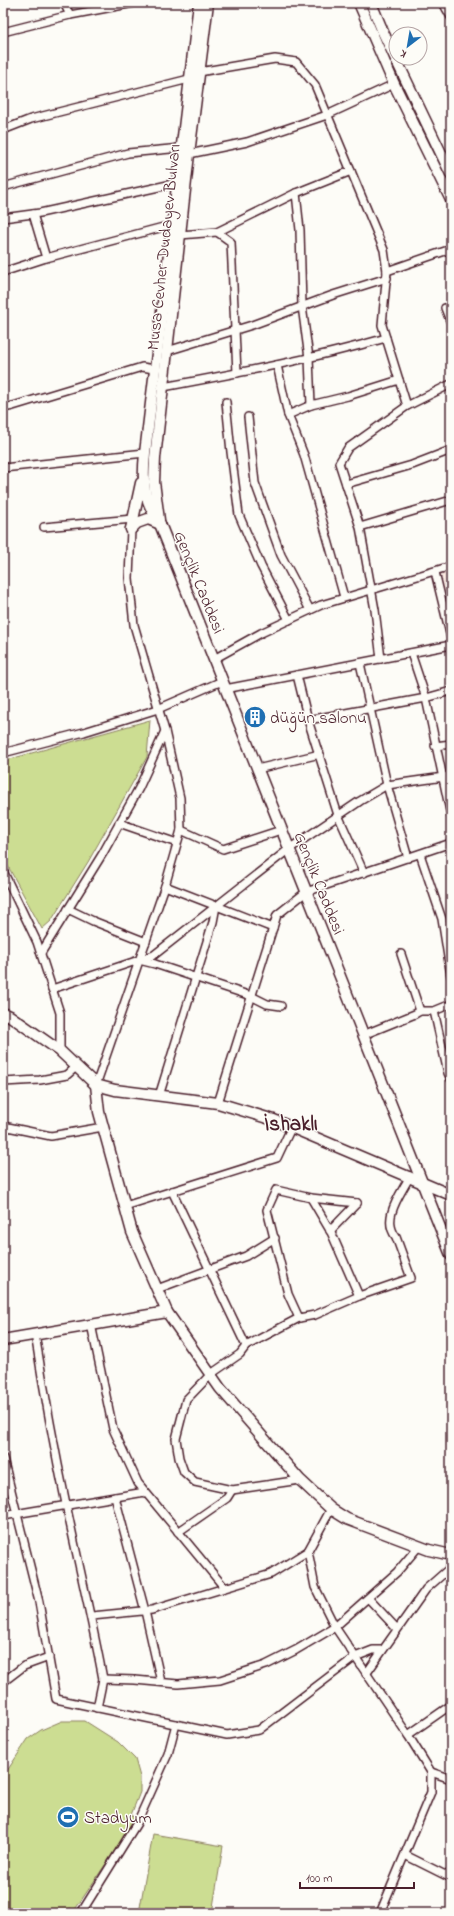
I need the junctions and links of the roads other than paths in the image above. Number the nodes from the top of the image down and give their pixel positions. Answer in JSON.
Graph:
{"nodes":[{"id":1,"x":64,"y":3,"type":"edge"},
{"id":2,"x":134,"y":3,"type":"edge"},
{"id":3,"x":199,"y":3,"type":"edge"},
{"id":4,"x":208,"y":3,"type":"edge"},
{"id":5,"x":359,"y":3,"type":"edge"},
{"id":6,"x":372,"y":3,"type":"edge"},
{"id":7,"x":443,"y":3,"type":"edge"},
{"id":8,"x":70,"y":15,"type":"junction"},
{"id":9,"x":451,"y":17,"type":"edge"},
{"id":10,"x":3,"y":32,"type":"edge"},
{"id":11,"x":199,"y":72,"type":"junction"},
{"id":12,"x":189,"y":79,"type":"junction"},
{"id":13,"x":394,"y":84,"type":"junction"},
{"id":14,"x":327,"y":115,"type":"junction"},
{"id":15,"x":3,"y":130,"type":"edge"},
{"id":16,"x":185,"y":151,"type":"junction"},
{"id":17,"x":351,"y":171,"type":"junction"},
{"id":18,"x":451,"y":174,"type":"edge"},
{"id":19,"x":177,"y":183,"type":"junction"},
{"id":20,"x":3,"y":187,"type":"edge"},
{"id":21,"x":296,"y":192,"type":"junction"},
{"id":22,"x":451,"y":200,"type":"edge"},
{"id":23,"x":33,"y":214,"type":"junction"},
{"id":24,"x":3,"y":218,"type":"edge"},
{"id":25,"x":171,"y":225,"type":"junction"},
{"id":26,"x":217,"y":232,"type":"junction"},
{"id":27,"x":180,"y":235,"type":"junction"},
{"id":28,"x":451,"y":249,"type":"edge"},
{"id":29,"x":46,"y":258,"type":"junction"},
{"id":30,"x":3,"y":272,"type":"edge"},
{"id":31,"x":387,"y":274,"type":"junction"},
{"id":32,"x":302,"y":306,"type":"junction"},
{"id":33,"x":445,"y":308,"type":"dead end"},
{"id":34,"x":451,"y":323,"type":"edge"},
{"id":35,"x":236,"y":329,"type":"junction"},
{"id":36,"x":386,"y":338,"type":"junction"},
{"id":37,"x":167,"y":351,"type":"junction"},
{"id":38,"x":309,"y":358,"type":"junction"},
{"id":39,"x":277,"y":365,"type":"junction"},
{"id":40,"x":154,"y":369,"type":"junction"},
{"id":41,"x":237,"y":373,"type":"junction"},
{"id":42,"x":399,"y":380,"type":"junction"},
{"id":43,"x":451,"y":384,"type":"edge"},
{"id":44,"x":163,"y":387,"type":"junction"},
{"id":45,"x":226,"y":402,"type":"dead end"},
{"id":46,"x":311,"y":405,"type":"junction"},
{"id":47,"x":408,"y":406,"type":"junction"},
{"id":48,"x":3,"y":408,"type":"edge"},
{"id":49,"x":288,"y":415,"type":"junction"},
{"id":50,"x":248,"y":417,"type":"dead end"},
{"id":51,"x":451,"y":450,"type":"edge"},
{"id":52,"x":145,"y":453,"type":"junction"},
{"id":53,"x":3,"y":468,"type":"edge"},
{"id":54,"x":142,"y":477,"type":"junction"},
{"id":55,"x":346,"y":484,"type":"junction"},
{"id":56,"x":156,"y":494,"type":"junction"},
{"id":57,"x":451,"y":500,"type":"edge"},
{"id":58,"x":148,"y":504,"type":"junction"},
{"id":59,"x":132,"y":524,"type":"junction"},
{"id":60,"x":160,"y":524,"type":"junction"},
{"id":61,"x":44,"y":527,"type":"dead end"},
{"id":62,"x":360,"y":527,"type":"junction"},
{"id":63,"x":451,"y":566,"type":"edge"},
{"id":64,"x":435,"y":572,"type":"junction"},
{"id":65,"x":371,"y":589,"type":"junction"},
{"id":66,"x":344,"y":598,"type":"junction"},
{"id":67,"x":310,"y":610,"type":"junction"},
{"id":68,"x":289,"y":620,"type":"junction"},
{"id":69,"x":451,"y":638,"type":"edge"},
{"id":70,"x":451,"y":644,"type":"edge"},
{"id":71,"x":411,"y":653,"type":"junction"},
{"id":72,"x":214,"y":659,"type":"junction"},
{"id":73,"x":381,"y":659,"type":"junction"},
{"id":74,"x":360,"y":663,"type":"junction"},
{"id":75,"x":297,"y":675,"type":"junction"},
{"id":76,"x":224,"y":685,"type":"junction"},
{"id":77,"x":451,"y":691,"type":"edge"},
{"id":78,"x":426,"y":698,"type":"junction"},
{"id":79,"x":158,"y":709,"type":"junction"},
{"id":80,"x":371,"y":709,"type":"junction"},
{"id":81,"x":308,"y":720,"type":"junction"},
{"id":82,"x":165,"y":731,"type":"junction"},
{"id":83,"x":451,"y":744,"type":"edge"},
{"id":84,"x":435,"y":746,"type":"junction"},
{"id":85,"x":3,"y":753,"type":"edge"},
{"id":86,"x":320,"y":754,"type":"junction"},
{"id":87,"x":257,"y":769,"type":"junction"},
{"id":88,"x":451,"y":776,"type":"edge"},
{"id":89,"x":442,"y":777,"type":"junction"},
{"id":90,"x":388,"y":785,"type":"junction"},
{"id":91,"x":338,"y":815,"type":"junction"},
{"id":92,"x":451,"y":816,"type":"edge"},
{"id":93,"x":119,"y":823,"type":"junction"},
{"id":94,"x":181,"y":830,"type":"junction"},
{"id":95,"x":281,"y":830,"type":"junction"},
{"id":96,"x":177,"y":843,"type":"junction"},
{"id":97,"x":451,"y":844,"type":"edge"},
{"id":98,"x":289,"y":848,"type":"junction"},
{"id":99,"x":420,"y":854,"type":"junction"},
{"id":100,"x":408,"y":858,"type":"junction"},
{"id":101,"x":3,"y":871,"type":"edge"},
{"id":102,"x":364,"y":873,"type":"junction"},
{"id":103,"x":165,"y":886,"type":"junction"},
{"id":104,"x":306,"y":892,"type":"junction"},
{"id":105,"x":216,"y":906,"type":"junction"},
{"id":106,"x":68,"y":909,"type":"junction"},
{"id":107,"x":273,"y":928,"type":"junction"},
{"id":108,"x":146,"y":942,"type":"junction"},
{"id":109,"x":41,"y":953,"type":"junction"},
{"id":110,"x":401,"y":954,"type":"dead end"},
{"id":111,"x":139,"y":960,"type":"junction"},
{"id":112,"x":451,"y":976,"type":"edge"},
{"id":113,"x":196,"y":978,"type":"junction"},
{"id":114,"x":52,"y":988,"type":"junction"},
{"id":115,"x":251,"y":996,"type":"junction"},
{"id":116,"x":451,"y":1004,"type":"edge"},
{"id":117,"x":281,"y":1006,"type":"dead end"},
{"id":118,"x":420,"y":1010,"type":"junction"},
{"id":119,"x":434,"y":1011,"type":"junction"},
{"id":120,"x":3,"y":1013,"type":"edge"},
{"id":121,"x":363,"y":1035,"type":"junction"},
{"id":122,"x":60,"y":1051,"type":"junction"},
{"id":123,"x":76,"y":1067,"type":"junction"},
{"id":124,"x":450,"y":1075,"type":"edge"},
{"id":125,"x":3,"y":1082,"type":"edge"},
{"id":126,"x":96,"y":1085,"type":"junction"},
{"id":127,"x":159,"y":1096,"type":"junction"},
{"id":128,"x":218,"y":1103,"type":"junction"},
{"id":129,"x":3,"y":1126,"type":"edge"},
{"id":130,"x":292,"y":1126,"type":"junction"},
{"id":131,"x":103,"y":1127,"type":"junction"},
{"id":132,"x":410,"y":1176,"type":"junction"},
{"id":133,"x":422,"y":1181,"type":"junction"},
{"id":134,"x":172,"y":1191,"type":"junction"},
{"id":135,"x":451,"y":1195,"type":"edge"},
{"id":136,"x":311,"y":1198,"type":"junction"},
{"id":137,"x":125,"y":1206,"type":"junction"},
{"id":138,"x":330,"y":1231,"type":"junction"},
{"id":139,"x":275,"y":1238,"type":"junction"},
{"id":140,"x":451,"y":1255,"type":"edge"},
{"id":141,"x":210,"y":1270,"type":"junction"},
{"id":142,"x":157,"y":1289,"type":"junction"},
{"id":143,"x":359,"y":1296,"type":"junction"},
{"id":144,"x":167,"y":1312,"type":"junction"},
{"id":145,"x":299,"y":1318,"type":"junction"},
{"id":146,"x":91,"y":1324,"type":"junction"},
{"id":147,"x":35,"y":1334,"type":"junction"},
{"id":148,"x":3,"y":1340,"type":"edge"},
{"id":149,"x":246,"y":1346,"type":"junction"},
{"id":150,"x":211,"y":1374,"type":"junction"},
{"id":151,"x":3,"y":1458,"type":"edge"},
{"id":152,"x":300,"y":1480,"type":"junction"},
{"id":153,"x":232,"y":1490,"type":"junction"},
{"id":154,"x":145,"y":1492,"type":"junction"},
{"id":155,"x":115,"y":1496,"type":"junction"},
{"id":156,"x":66,"y":1504,"type":"junction"},
{"id":157,"x":331,"y":1509,"type":"junction"},
{"id":158,"x":18,"y":1513,"type":"junction"},
{"id":159,"x":3,"y":1516,"type":"edge"},
{"id":160,"x":178,"y":1532,"type":"junction"},
{"id":161,"x":419,"y":1546,"type":"junction"},
{"id":162,"x":308,"y":1551,"type":"junction"},
{"id":163,"x":451,"y":1555,"type":"edge"},
{"id":164,"x":451,"y":1567,"type":"edge"},
{"id":165,"x":224,"y":1587,"type":"junction"},
{"id":166,"x":369,"y":1598,"type":"junction"},
{"id":167,"x":145,"y":1611,"type":"junction"},
{"id":168,"x":92,"y":1616,"type":"junction"},
{"id":169,"x":334,"y":1627,"type":"junction"},
{"id":170,"x":397,"y":1629,"type":"junction"},
{"id":171,"x":382,"y":1650,"type":"junction"},
{"id":172,"x":49,"y":1657,"type":"junction"},
{"id":173,"x":355,"y":1657,"type":"junction"},
{"id":174,"x":366,"y":1674,"type":"junction"},
{"id":175,"x":103,"y":1679,"type":"junction"},
{"id":176,"x":3,"y":1682,"type":"edge"},
{"id":177,"x":161,"y":1682,"type":"junction"},
{"id":178,"x":451,"y":1705,"type":"edge"},
{"id":179,"x":97,"y":1708,"type":"junction"},
{"id":180,"x":176,"y":1724,"type":"junction"},
{"id":181,"x":408,"y":1735,"type":"junction"},
{"id":182,"x":431,"y":1772,"type":"junction"},
{"id":183,"x":451,"y":1779,"type":"edge"},
{"id":184,"x":405,"y":1855,"type":"junction"},
{"id":185,"x":451,"y":1878,"type":"edge"},
{"id":186,"x":81,"y":1913,"type":"edge"},
{"id":187,"x":380,"y":1913,"type":"edge"}],
"edges":[{"from":1,"to":8,"type":"street"},
{"from":2,"to":8,"type":"street"},
{"from":3,"to":12,"type":"main road","name":"Musa Cevher Dudayev Bulvarı"},
{"from":4,"to":11,"type":"main road","name":"Musa Cevher Dudayev Bulvarı"},
{"from":5,"to":13,"type":"main road"},
{"from":6,"to":18,"type":"main road"},
{"from":7,"to":9,"type":"street"},
{"from":8,"to":10,"type":"street"},
{"from":11,"to":14,"type":"street"},
{"from":11,"to":16,"type":"main road","name":"Musa Cevher Dudayev Bulvarı"},
{"from":12,"to":15,"type":"street"},
{"from":12,"to":16,"type":"main road","name":"Musa Cevher Dudayev Bulvarı"},
{"from":13,"to":14,"type":"street"},
{"from":13,"to":22,"type":"main road"},
{"from":14,"to":16,"type":"street"},
{"from":14,"to":17,"type":"street"},
{"from":16,"to":19,"type":"main road","name":"Musa Cevher Dudayev Bulvarı"},
{"from":16,"to":20,"type":"street"},
{"from":16,"to":27,"type":"main road","name":"Musa Cevher Dudayev Bulvarı"},
{"from":17,"to":21,"type":"street"},
{"from":17,"to":31,"type":"street"},
{"from":19,"to":23,"type":"street"},
{"from":19,"to":25,"type":"main road","name":"Musa Cevher Dudayev Bulvarı"},
{"from":21,"to":26,"type":"street"},
{"from":21,"to":32,"type":"street"},
{"from":23,"to":24,"type":"street"},
{"from":23,"to":29,"type":"street"},
{"from":25,"to":29,"type":"street"},
{"from":25,"to":40,"type":"main road","name":"Musa Cevher Dudayev Bulvarı"},
{"from":26,"to":27,"type":"street"},
{"from":26,"to":35,"type":"street"},
{"from":27,"to":37,"type":"main road","name":"Musa Cevher Dudayev Bulvarı"},
{"from":28,"to":31,"type":"street"},
{"from":29,"to":30,"type":"street"},
{"from":31,"to":32,"type":"street"},
{"from":31,"to":36,"type":"street"},
{"from":32,"to":35,"type":"street"},
{"from":32,"to":38,"type":"street"},
{"from":33,"to":34,"type":"street"},
{"from":35,"to":37,"type":"street"},
{"from":35,"to":41,"type":"street"},
{"from":36,"to":38,"type":"street"},
{"from":36,"to":42,"type":"street"},
{"from":37,"to":44,"type":"main road","name":"Musa Cevher Dudayev Bulvarı"},
{"from":38,"to":39,"type":"street"},
{"from":38,"to":46,"type":"street"},
{"from":39,"to":41,"type":"street"},
{"from":39,"to":49,"type":"street"},
{"from":40,"to":48,"type":"street"},
{"from":40,"to":52,"type":"main road","name":"Musa Cevher Dudayev Bulvarı"},
{"from":41,"to":44,"type":"street"},
{"from":42,"to":46,"type":"street"},
{"from":42,"to":47,"type":"street"},
{"from":43,"to":47,"type":"street"},
{"from":44,"to":56,"type":"main road","name":"Musa Cevher Dudayev Bulvarı"},
{"from":45,"to":68,"type":"street"},
{"from":46,"to":49,"type":"street"},
{"from":47,"to":55,"type":"street"},
{"from":49,"to":66,"type":"street"},
{"from":50,"to":67,"type":"street"},
{"from":51,"to":55,"type":"street"},
{"from":52,"to":53,"type":"street"},
{"from":52,"to":54,"type":"main road","name":"Musa Cevher Dudayev Bulvarı"},
{"from":54,"to":58,"type":"main road","name":"Musa Cevher Dudayev Bulvarı"},
{"from":54,"to":59,"type":"main road","name":"Musa Cevher Dudayev Bulvarı"},
{"from":55,"to":62,"type":"street"},
{"from":56,"to":58,"type":"main road"},
{"from":56,"to":60,"type":"main road","name":"Musa Cevher Dudayev Bulvarı"},
{"from":57,"to":62,"type":"street"},
{"from":58,"to":59,"type":"main road"},
{"from":58,"to":60,"type":"main road","name":"Musa Cevher Dudayev Bulvarı"},
{"from":59,"to":60,"type":"main road"},
{"from":59,"to":61,"type":"street"},
{"from":59,"to":79,"type":"street"},
{"from":60,"to":72,"type":"main road","name":"Gençlik Caddesi"},
{"from":62,"to":65,"type":"street"},
{"from":63,"to":64,"type":"street"},
{"from":64,"to":65,"type":"street"},
{"from":64,"to":69,"type":"street"},
{"from":65,"to":66,"type":"street"},
{"from":65,"to":73,"type":"street"},
{"from":66,"to":67,"type":"street"},
{"from":67,"to":68,"type":"street"},
{"from":68,"to":72,"type":"street"},
{"from":70,"to":71,"type":"street"},
{"from":71,"to":73,"type":"street"},
{"from":71,"to":78,"type":"street"},
{"from":72,"to":76,"type":"main road","name":"Gençlik Caddesi"},
{"from":73,"to":74,"type":"street"},
{"from":74,"to":75,"type":"street"},
{"from":74,"to":80,"type":"street"},
{"from":75,"to":76,"type":"street"},
{"from":75,"to":81,"type":"street"},
{"from":76,"to":79,"type":"street"},
{"from":76,"to":87,"type":"main road","name":"Gençlik Caddesi"},
{"from":77,"to":78,"type":"street"},
{"from":78,"to":80,"type":"street"},
{"from":78,"to":84,"type":"street"},
{"from":79,"to":82,"type":"street"},
{"from":79,"to":85,"type":"street"},
{"from":80,"to":81,"type":"street"},
{"from":80,"to":90,"type":"street"},
{"from":81,"to":86,"type":"street"},
{"from":82,"to":93,"type":"street"},
{"from":82,"to":94,"type":"street"},
{"from":83,"to":84,"type":"street"},
{"from":84,"to":89,"type":"street"},
{"from":86,"to":87,"type":"street"},
{"from":86,"to":91,"type":"street"},
{"from":87,"to":95,"type":"main road","name":"Gençlik Caddesi"},
{"from":88,"to":89,"type":"street"},
{"from":89,"to":90,"type":"street"},
{"from":89,"to":92,"type":"street"},
{"from":90,"to":91,"type":"street"},
{"from":90,"to":100,"type":"street"},
{"from":91,"to":98,"type":"street"},
{"from":91,"to":102,"type":"street"},
{"from":93,"to":96,"type":"street"},
{"from":93,"to":106,"type":"street"},
{"from":94,"to":95,"type":"street"},
{"from":94,"to":96,"type":"street"},
{"from":95,"to":98,"type":"main road","name":"Gençlik Caddesi"},
{"from":96,"to":103,"type":"street"},
{"from":97,"to":99,"type":"street"},
{"from":98,"to":104,"type":"main road","name":"Gençlik Caddesi"},
{"from":98,"to":105,"type":"street"},
{"from":99,"to":100,"type":"street"},
{"from":99,"to":112,"type":"street"},
{"from":100,"to":102,"type":"street"},
{"from":101,"to":109,"type":"street"},
{"from":102,"to":104,"type":"street"},
{"from":103,"to":105,"type":"street"},
{"from":103,"to":108,"type":"street"},
{"from":104,"to":107,"type":"street"},
{"from":104,"to":121,"type":"main road","name":"Gençlik Caddesi"},
{"from":105,"to":107,"type":"street"},
{"from":105,"to":111,"type":"street"},
{"from":105,"to":113,"type":"street"},
{"from":106,"to":108,"type":"street"},
{"from":106,"to":109,"type":"street"},
{"from":107,"to":115,"type":"street"},
{"from":108,"to":111,"type":"street"},
{"from":109,"to":114,"type":"street"},
{"from":110,"to":118,"type":"street"},
{"from":111,"to":113,"type":"street"},
{"from":111,"to":114,"type":"street"},
{"from":111,"to":126,"type":"street"},
{"from":113,"to":115,"type":"street"},
{"from":113,"to":127,"type":"street"},
{"from":114,"to":122,"type":"street"},
{"from":115,"to":117,"type":"street"},
{"from":115,"to":128,"type":"street"},
{"from":116,"to":119,"type":"street"},
{"from":118,"to":119,"type":"street"},
{"from":118,"to":121,"type":"street"},
{"from":119,"to":124,"type":"street"},
{"from":120,"to":122,"type":"main road"},
{"from":121,"to":133,"type":"main road","name":"Gençlik Caddesi"},
{"from":122,"to":123,"type":"main road"},
{"from":123,"to":125,"type":"street"},
{"from":123,"to":126,"type":"main road"},
{"from":126,"to":127,"type":"main road"},
{"from":126,"to":131,"type":"main road"},
{"from":127,"to":128,"type":"main road"},
{"from":128,"to":130,"type":"main road"},
{"from":129,"to":131,"type":"street"},
{"from":130,"to":132,"type":"main road"},
{"from":130,"to":134,"type":"street"},
{"from":131,"to":137,"type":"main road"},
{"from":132,"to":133,"type":"main road"},
{"from":132,"to":143,"type":"street"},
{"from":133,"to":135,"type":"main road"},
{"from":133,"to":140,"type":"main road","name":"Gençlik Caddesi"},
{"from":134,"to":137,"type":"street"},
{"from":134,"to":141,"type":"street"},
{"from":136,"to":138,"type":"street"},
{"from":136,"to":138,"type":"street"},
{"from":136,"to":139,"type":"street"},
{"from":137,"to":142,"type":"main road"},
{"from":138,"to":143,"type":"street"},
{"from":139,"to":141,"type":"street"},
{"from":139,"to":145,"type":"street"},
{"from":141,"to":142,"type":"street"},
{"from":141,"to":149,"type":"street"},
{"from":142,"to":144,"type":"main road"},
{"from":143,"to":145,"type":"street"},
{"from":144,"to":146,"type":"main road"},
{"from":144,"to":150,"type":"main road"},
{"from":145,"to":149,"type":"street"},
{"from":146,"to":147,"type":"main road"},
{"from":146,"to":154,"type":"street"},
{"from":147,"to":148,"type":"main road"},
{"from":147,"to":156,"type":"street"},
{"from":149,"to":150,"type":"street"},
{"from":150,"to":152,"type":"main road"},
{"from":150,"to":153,"type":"street"},
{"from":151,"to":158,"type":"street"},
{"from":152,"to":153,"type":"street"},
{"from":152,"to":157,"type":"main road"},
{"from":153,"to":160,"type":"street"},
{"from":154,"to":155,"type":"street"},
{"from":154,"to":160,"type":"street"},
{"from":155,"to":156,"type":"street"},
{"from":155,"to":167,"type":"street"},
{"from":156,"to":158,"type":"street"},
{"from":156,"to":168,"type":"street"},
{"from":157,"to":161,"type":"main road"},
{"from":157,"to":162,"type":"street"},
{"from":158,"to":159,"type":"street"},
{"from":158,"to":172,"type":"street"},
{"from":160,"to":165,"type":"street"},
{"from":161,"to":163,"type":"main road"},
{"from":161,"to":166,"type":"street"},
{"from":162,"to":165,"type":"street"},
{"from":162,"to":169,"type":"street"},
{"from":164,"to":170,"type":"street"},
{"from":165,"to":167,"type":"street"},
{"from":166,"to":169,"type":"street"},
{"from":166,"to":170,"type":"street"},
{"from":167,"to":168,"type":"street"},
{"from":167,"to":177,"type":"street"},
{"from":168,"to":175,"type":"street"},
{"from":169,"to":173,"type":"street"},
{"from":169,"to":177,"type":"street"},
{"from":170,"to":171,"type":"street"},
{"from":171,"to":173,"type":"street"},
{"from":171,"to":174,"type":"street"},
{"from":172,"to":176,"type":"street"},
{"from":172,"to":179,"type":"street"},
{"from":173,"to":174,"type":"street"},
{"from":173,"to":180,"type":"street"},
{"from":174,"to":181,"type":"street"},
{"from":175,"to":177,"type":"street"},
{"from":175,"to":179,"type":"street"},
{"from":178,"to":181,"type":"street"},
{"from":179,"to":180,"type":"street"},
{"from":180,"to":186,"type":"street"},
{"from":181,"to":182,"type":"street"},
{"from":182,"to":183,"type":"street"},
{"from":182,"to":184,"type":"street"},
{"from":184,"to":185,"type":"street"},
{"from":184,"to":187,"type":"street"}]}
